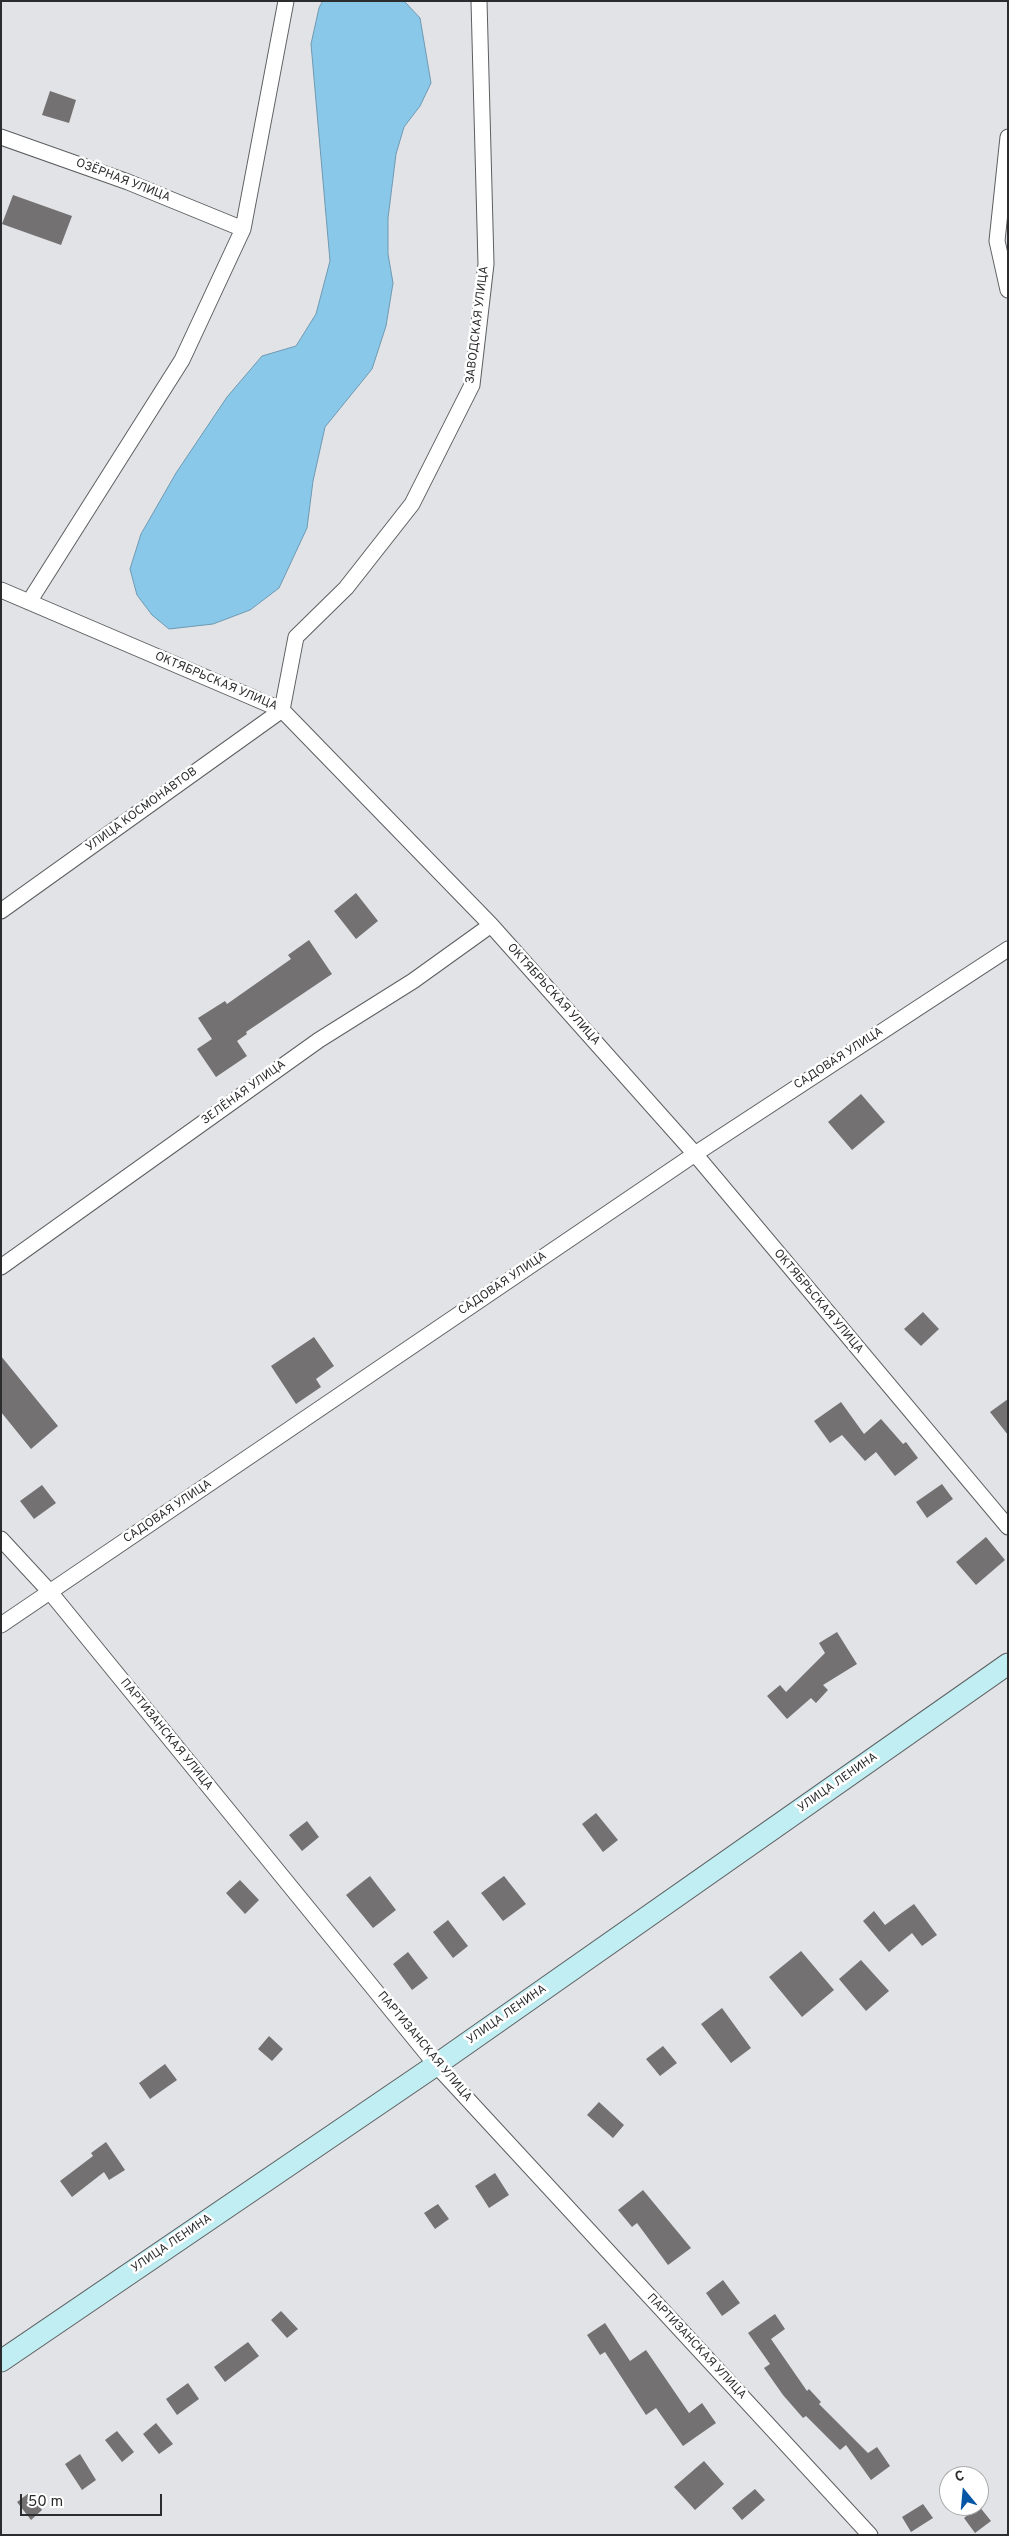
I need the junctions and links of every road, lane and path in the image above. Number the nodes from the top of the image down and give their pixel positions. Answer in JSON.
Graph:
{"nodes":[{"id":1,"x":286,"y":1,"type":"edge"},
{"id":2,"x":479,"y":2,"type":"edge"},
{"id":3,"x":1,"y":137,"type":"edge"},
{"id":4,"x":1008,"y":137,"type":"edge"},
{"id":5,"x":243,"y":229,"type":"junction"},
{"id":6,"x":1008,"y":290,"type":"edge"},
{"id":7,"x":1,"y":590,"type":"edge"},
{"id":8,"x":29,"y":602,"type":"junction"},
{"id":9,"x":282,"y":710,"type":"junction"},
{"id":10,"x":1,"y":911,"type":"edge"},
{"id":11,"x":491,"y":925,"type":"junction"},
{"id":12,"x":1008,"y":949,"type":"edge"},
{"id":13,"x":694,"y":1154,"type":"junction"},
{"id":14,"x":1,"y":1267,"type":"edge"},
{"id":15,"x":1008,"y":1527,"type":"edge"},
{"id":16,"x":1,"y":1539,"type":"edge"},
{"id":17,"x":50,"y":1592,"type":"junction"},
{"id":18,"x":1,"y":1625,"type":"edge"},
{"id":19,"x":1008,"y":1664,"type":"edge"},
{"id":20,"x":436,"y":2065,"type":"junction"},
{"id":21,"x":1,"y":2361,"type":"edge"},
{"id":22,"x":870,"y":2535,"type":"edge"}],
"edges":[{"from":1,"to":5,"type":"street"},
{"from":2,"to":9,"type":"street","name":"ЗАВОДСКАЯ УЛИЦА"},
{"from":3,"to":5,"type":"street","name":"ОЗЁРНАЯ УЛИЦА"},
{"from":4,"to":6,"type":"street"},
{"from":5,"to":8,"type":"street"},
{"from":7,"to":8,"type":"street","name":"ОКТЯБРЬСКАЯ УЛИЦА"},
{"from":8,"to":9,"type":"street","name":"ОКТЯБРЬСКАЯ УЛИЦА"},
{"from":9,"to":10,"type":"street","name":"УЛИЦА КОСМОНАВТОВ"},
{"from":9,"to":11,"type":"street","name":"ОКТЯБРЬСКАЯ УЛИЦА"},
{"from":11,"to":13,"type":"street","name":"ОКТЯБРЬСКАЯ УЛИЦА"},
{"from":11,"to":14,"type":"street","name":"ЗЕЛЁНАЯ УЛИЦА"},
{"from":12,"to":13,"type":"street","name":"САДОВАЯ УЛИЦА"},
{"from":13,"to":15,"type":"street","name":"ОКТЯБРЬСКАЯ УЛИЦА"},
{"from":13,"to":17,"type":"street","name":"САДОВАЯ УЛИЦА"},
{"from":16,"to":17,"type":"street","name":"ПАРТИЗАНСКАЯ УЛИЦА"},
{"from":17,"to":18,"type":"street","name":"САДОВАЯ УЛИЦА"},
{"from":17,"to":20,"type":"street","name":"ПАРТИЗАНСКАЯ УЛИЦА"},
{"from":19,"to":20,"type":"street","name":"УЛИЦА ЛЕНИНА"},
{"from":20,"to":21,"type":"street","name":"УЛИЦА ЛЕНИНА"},
{"from":20,"to":22,"type":"street","name":"ПАРТИЗАНСКАЯ УЛИЦА"}]}
